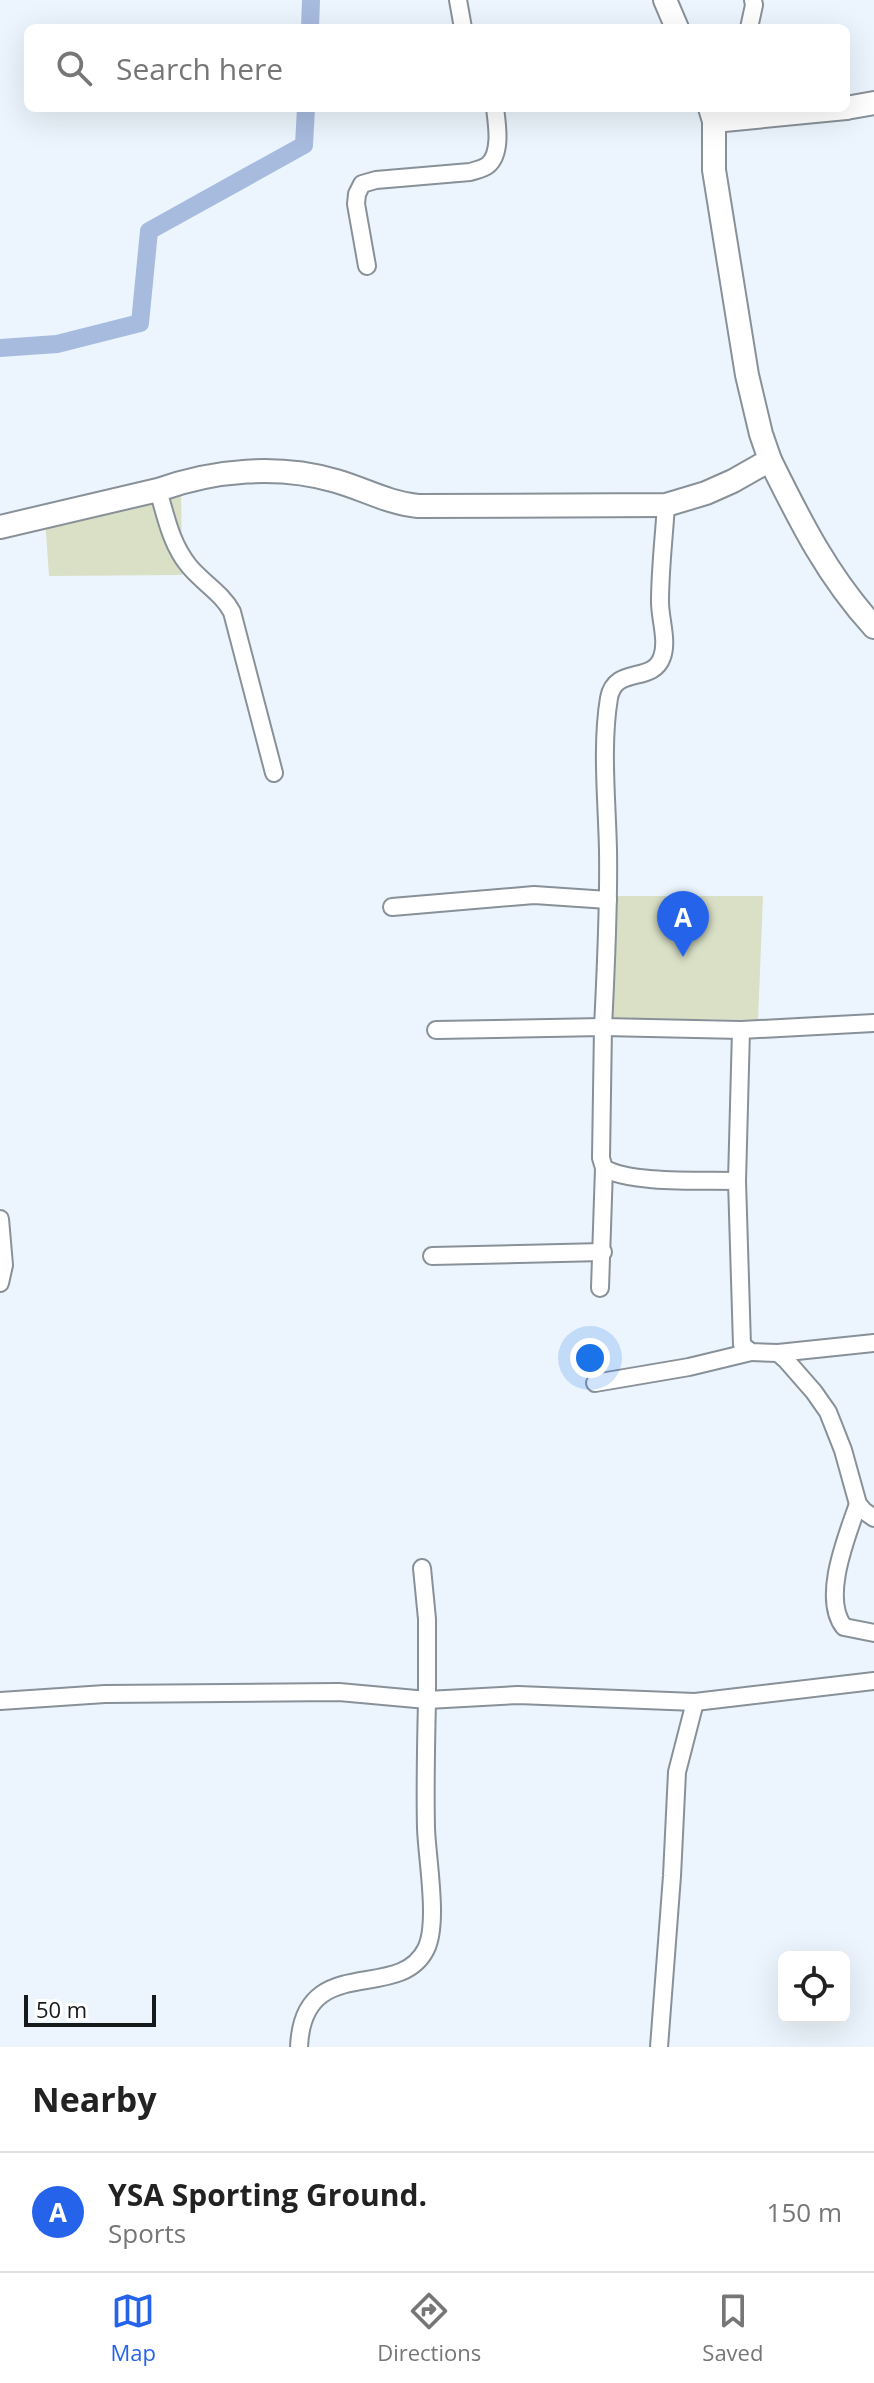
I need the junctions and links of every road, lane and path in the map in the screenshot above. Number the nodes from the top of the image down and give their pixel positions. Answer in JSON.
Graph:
{"nodes":[{"id":1,"x":458,"y":0,"type":"edge"},
{"id":2,"x":665,"y":0,"type":"edge"},
{"id":3,"x":753,"y":0,"type":"edge"},
{"id":4,"x":462,"y":24,"type":"edge"},
{"id":5,"x":675,"y":24,"type":"edge"},
{"id":6,"x":750,"y":24,"type":"edge"},
{"id":7,"x":874,"y":103,"type":"edge"},
{"id":8,"x":850,"y":107,"type":"edge"},
{"id":9,"x":495,"y":112,"type":"edge"},
{"id":10,"x":769,"y":112,"type":"edge"},
{"id":11,"x":712,"y":115,"type":"edge"},
{"id":12,"x":367,"y":266,"type":"dead end"},
{"id":13,"x":770,"y":460,"type":"junction"},
{"id":14,"x":158,"y":490,"type":"junction"},
{"id":15,"x":666,"y":505,"type":"junction"},
{"id":16,"x":0,"y":527,"type":"edge"},
{"id":17,"x":874,"y":627,"type":"edge"},
{"id":18,"x":274,"y":773,"type":"dead end"},
{"id":19,"x":608,"y":900,"type":"junction"},
{"id":20,"x":392,"y":907,"type":"dead end"},
{"id":21,"x":874,"y":1023,"type":"edge"},
{"id":22,"x":603,"y":1027,"type":"junction"},
{"id":23,"x":436,"y":1030,"type":"dead end"},
{"id":24,"x":741,"y":1030,"type":"junction"},
{"id":25,"x":604,"y":1168,"type":"junction"},
{"id":26,"x":737,"y":1181,"type":"junction"},
{"id":27,"x":0,"y":1219,"type":"edge"},
{"id":28,"x":603,"y":1252,"type":"junction"},
{"id":29,"x":432,"y":1256,"type":"dead end"},
{"id":30,"x":0,"y":1283,"type":"edge"},
{"id":31,"x":600,"y":1288,"type":"dead end"},
{"id":32,"x":874,"y":1343,"type":"edge"},
{"id":33,"x":751,"y":1352,"type":"junction"},
{"id":34,"x":778,"y":1353,"type":"junction"},
{"id":35,"x":595,"y":1383,"type":"dead end"},
{"id":36,"x":858,"y":1504,"type":"junction"},
{"id":37,"x":874,"y":1518,"type":"edge"},
{"id":38,"x":422,"y":1568,"type":"dead end"},
{"id":39,"x":874,"y":1633,"type":"edge"},
{"id":40,"x":874,"y":1681,"type":"edge"},
{"id":41,"x":428,"y":1691,"type":"junction"},
{"id":42,"x":0,"y":1701,"type":"edge"},
{"id":43,"x":695,"y":1702,"type":"junction"},
{"id":44,"x":299,"y":2047,"type":"edge"},
{"id":45,"x":659,"y":2047,"type":"edge"}],
"edges":[{"from":1,"to":4,"type":"street"},
{"from":2,"to":5,"type":"street"},
{"from":3,"to":6,"type":"street"},
{"from":7,"to":8,"type":"street"},
{"from":9,"to":12,"type":"street"},
{"from":10,"to":11,"type":"street"},
{"from":11,"to":13,"type":"street"},
{"from":13,"to":15,"type":"street"},
{"from":13,"to":17,"type":"street"},
{"from":14,"to":15,"type":"street"},
{"from":14,"to":16,"type":"street"},
{"from":14,"to":18,"type":"street"},
{"from":15,"to":19,"type":"street"},
{"from":19,"to":20,"type":"street"},
{"from":19,"to":22,"type":"street"},
{"from":21,"to":24,"type":"street"},
{"from":22,"to":23,"type":"street"},
{"from":22,"to":24,"type":"street"},
{"from":22,"to":25,"type":"street"},
{"from":24,"to":26,"type":"street"},
{"from":25,"to":26,"type":"street"},
{"from":25,"to":28,"type":"street"},
{"from":26,"to":33,"type":"street"},
{"from":27,"to":30,"type":"street"},
{"from":28,"to":29,"type":"street"},
{"from":28,"to":31,"type":"street"},
{"from":32,"to":34,"type":"street"},
{"from":33,"to":34,"type":"street"},
{"from":33,"to":35,"type":"street"},
{"from":34,"to":36,"type":"street"},
{"from":36,"to":37,"type":"street"},
{"from":36,"to":39,"type":"street"},
{"from":38,"to":41,"type":"street"},
{"from":40,"to":43,"type":"street"},
{"from":41,"to":42,"type":"street"},
{"from":41,"to":43,"type":"street"},
{"from":41,"to":44,"type":"street"},
{"from":43,"to":45,"type":"street"}]}
